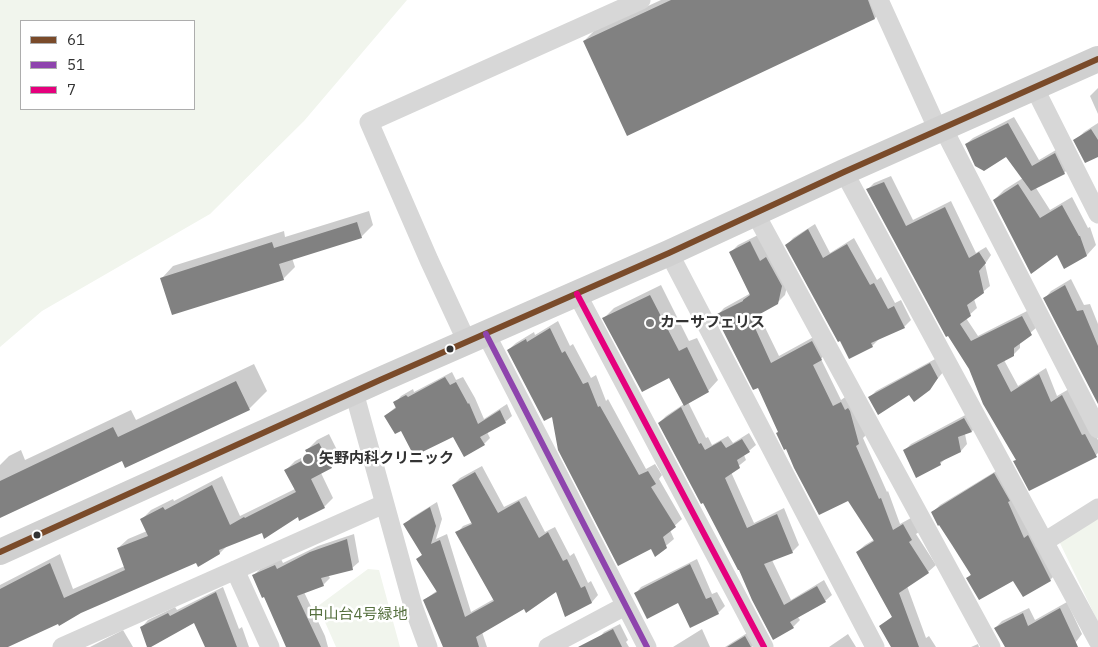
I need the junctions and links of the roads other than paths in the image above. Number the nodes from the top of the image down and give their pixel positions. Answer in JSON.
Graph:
{"nodes":[{"id":1,"x":641,"y":0,"type":"edge"},
{"id":2,"x":879,"y":0,"type":"edge"},
{"id":3,"x":1098,"y":59,"type":"edge"},
{"id":4,"x":1034,"y":87,"type":"junction"},
{"id":5,"x":941,"y":129,"type":"junction"},
{"id":6,"x":844,"y":172,"type":"junction"},
{"id":7,"x":755,"y":213,"type":"junction"},
{"id":8,"x":1098,"y":214,"type":"edge"},
{"id":9,"x":670,"y":253,"type":"junction"},
{"id":10,"x":577,"y":294,"type":"junction"},
{"id":11,"x":477,"y":338,"type":"junction"},
{"id":12,"x":354,"y":392,"type":"junction"},
{"id":13,"x":1098,"y":429,"type":"edge"},
{"id":14,"x":384,"y":504,"type":"junction"},
{"id":15,"x":1098,"y":508,"type":"edge"},
{"id":16,"x":1044,"y":542,"type":"junction"},
{"id":17,"x":0,"y":552,"type":"edge"},
{"id":18,"x":235,"y":570,"type":"junction"},
{"id":19,"x":625,"y":606,"type":"junction"},
{"id":20,"x":1098,"y":641,"type":"edge"},
{"id":21,"x":62,"y":647,"type":"edge"},
{"id":22,"x":270,"y":647,"type":"edge"},
{"id":23,"x":428,"y":647,"type":"edge"},
{"id":24,"x":548,"y":647,"type":"edge"},
{"id":25,"x":647,"y":647,"type":"edge"},
{"id":26,"x":764,"y":647,"type":"edge"},
{"id":27,"x":874,"y":647,"type":"edge"},
{"id":28,"x":991,"y":647,"type":"edge"}],
"edges":[{"from":1,"to":11,"type":"street"},
{"from":2,"to":5,"type":"street"},
{"from":3,"to":4,"type":"street"},
{"from":4,"to":5,"type":"street"},
{"from":4,"to":8,"type":"street"},
{"from":5,"to":6,"type":"street"},
{"from":5,"to":13,"type":"street"},
{"from":6,"to":7,"type":"street"},
{"from":6,"to":16,"type":"street"},
{"from":7,"to":9,"type":"street"},
{"from":7,"to":28,"type":"street"},
{"from":9,"to":10,"type":"street"},
{"from":9,"to":27,"type":"street"},
{"from":10,"to":11,"type":"street"},
{"from":10,"to":26,"type":"street"},
{"from":11,"to":12,"type":"street"},
{"from":11,"to":19,"type":"street"},
{"from":12,"to":14,"type":"street"},
{"from":12,"to":17,"type":"street"},
{"from":14,"to":18,"type":"street"},
{"from":14,"to":23,"type":"street"},
{"from":15,"to":16,"type":"street"},
{"from":16,"to":20,"type":"street"},
{"from":18,"to":21,"type":"street"},
{"from":18,"to":22,"type":"street"},
{"from":19,"to":24,"type":"street"},
{"from":19,"to":25,"type":"street"}]}
